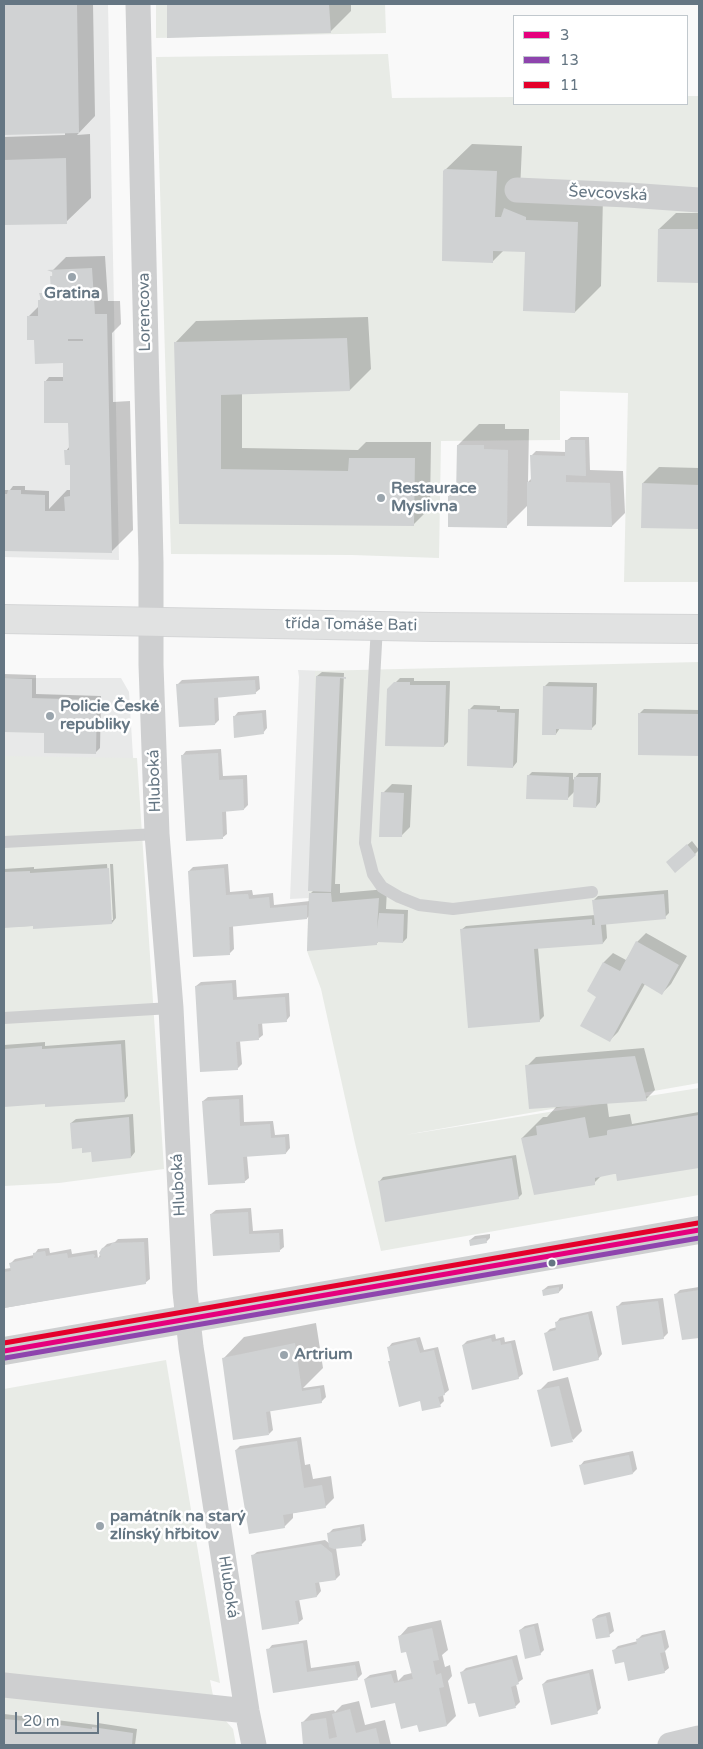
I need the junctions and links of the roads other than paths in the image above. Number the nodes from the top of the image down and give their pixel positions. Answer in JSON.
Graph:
{"nodes":[{"id":1,"x":138,"y":4,"type":"edge"},
{"id":2,"x":517,"y":190,"type":"dead end"},
{"id":3,"x":699,"y":200,"type":"edge"},
{"id":4,"x":4,"y":619,"type":"edge"},
{"id":5,"x":152,"y":621,"type":"junction"},
{"id":6,"x":377,"y":626,"type":"junction"},
{"id":7,"x":699,"y":629,"type":"edge"},
{"id":8,"x":157,"y":834,"type":"junction"},
{"id":9,"x":4,"y":842,"type":"edge"},
{"id":10,"x":592,"y":892,"type":"dead end"},
{"id":11,"x":170,"y":1008,"type":"junction"},
{"id":12,"x":4,"y":1018,"type":"edge"},
{"id":13,"x":699,"y":1230,"type":"edge"},
{"id":14,"x":187,"y":1319,"type":"junction"},
{"id":15,"x":4,"y":1352,"type":"edge"},
{"id":16,"x":4,"y":1685,"type":"edge"},
{"id":17,"x":247,"y":1711,"type":"junction"},
{"id":18,"x":699,"y":1738,"type":"edge"},
{"id":19,"x":254,"y":1745,"type":"edge"},
{"id":20,"x":670,"y":1745,"type":"edge"}],
"edges":[{"from":1,"to":5,"type":"street","name":"Lorencova"},
{"from":2,"to":3,"type":"street","name":"Ševcovská"},
{"from":4,"to":5,"type":"main road","name":"třída Tomáše Bati"},
{"from":5,"to":6,"type":"main road","name":"třída Tomáše Bati"},
{"from":5,"to":8,"type":"street","name":"Hluboká"},
{"from":6,"to":7,"type":"main road","name":"třída Tomáše Bati"},
{"from":6,"to":10,"type":"lane"},
{"from":8,"to":9,"type":"lane"},
{"from":8,"to":11,"type":"street","name":"Hluboká"},
{"from":11,"to":12,"type":"lane"},
{"from":11,"to":14,"type":"street","name":"Hluboká"},
{"from":13,"to":14,"type":"street"},
{"from":14,"to":15,"type":"street"},
{"from":14,"to":17,"type":"street","name":"Hluboká"},
{"from":16,"to":17,"type":"street"},
{"from":17,"to":19,"type":"street","name":"Hluboká"},
{"from":18,"to":20,"type":"street"}]}
